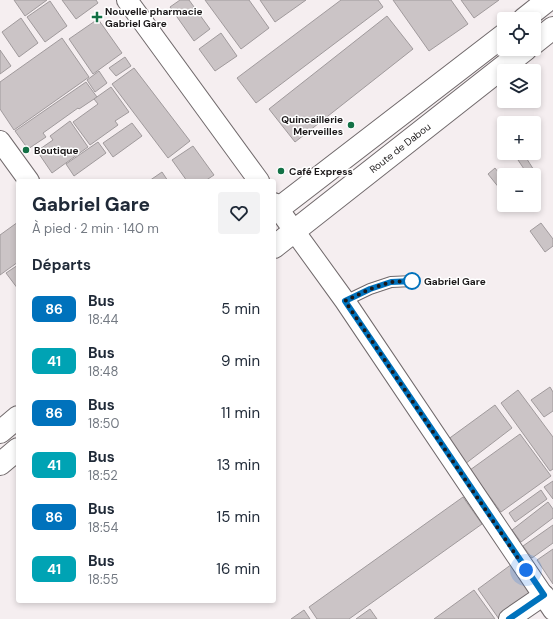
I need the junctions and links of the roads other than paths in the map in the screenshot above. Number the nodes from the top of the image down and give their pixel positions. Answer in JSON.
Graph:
{"nodes":[{"id":1,"x":127,"y":0,"type":"edge"},
{"id":2,"x":548,"y":0,"type":"edge"},
{"id":3,"x":533,"y":12,"type":"edge"},
{"id":4,"x":553,"y":28,"type":"edge"},
{"id":5,"x":541,"y":37,"type":"edge"},
{"id":6,"x":497,"y":40,"type":"edge"},
{"id":7,"x":517,"y":56,"type":"edge"},
{"id":8,"x":0,"y":141,"type":"edge"},
{"id":9,"x":28,"y":179,"type":"edge"},
{"id":10,"x":258,"y":179,"type":"edge"},
{"id":11,"x":276,"y":207,"type":"edge"},
{"id":12,"x":276,"y":209,"type":"edge"},
{"id":13,"x":295,"y":231,"type":"junction"},
{"id":14,"x":276,"y":246,"type":"edge"},
{"id":15,"x":413,"y":281,"type":"dead end"},
{"id":16,"x":345,"y":301,"type":"junction"},
{"id":17,"x":16,"y":419,"type":"edge"},
{"id":18,"x":0,"y":432,"type":"edge"},
{"id":19,"x":16,"y":451,"type":"edge"},
{"id":20,"x":0,"y":464,"type":"edge"},
{"id":21,"x":548,"y":603,"type":"edge"},
{"id":22,"x":509,"y":619,"type":"edge"}],
"edges":[{"from":1,"to":10,"type":"street"},
{"from":2,"to":3,"type":"street"},
{"from":4,"to":5,"type":"street"},
{"from":6,"to":11,"type":"street"},
{"from":7,"to":13,"type":"street","name":"Route de Dabou"},
{"from":8,"to":9,"type":"street"},
{"from":12,"to":13,"type":"street"},
{"from":13,"to":14,"type":"street","name":"Route de Dabou"},
{"from":13,"to":16,"type":"street"},
{"from":15,"to":16,"type":"lane"},
{"from":16,"to":21,"type":"street"},
{"from":17,"to":18,"type":"street"},
{"from":19,"to":20,"type":"street"},
{"from":21,"to":22,"type":"street"}]}
